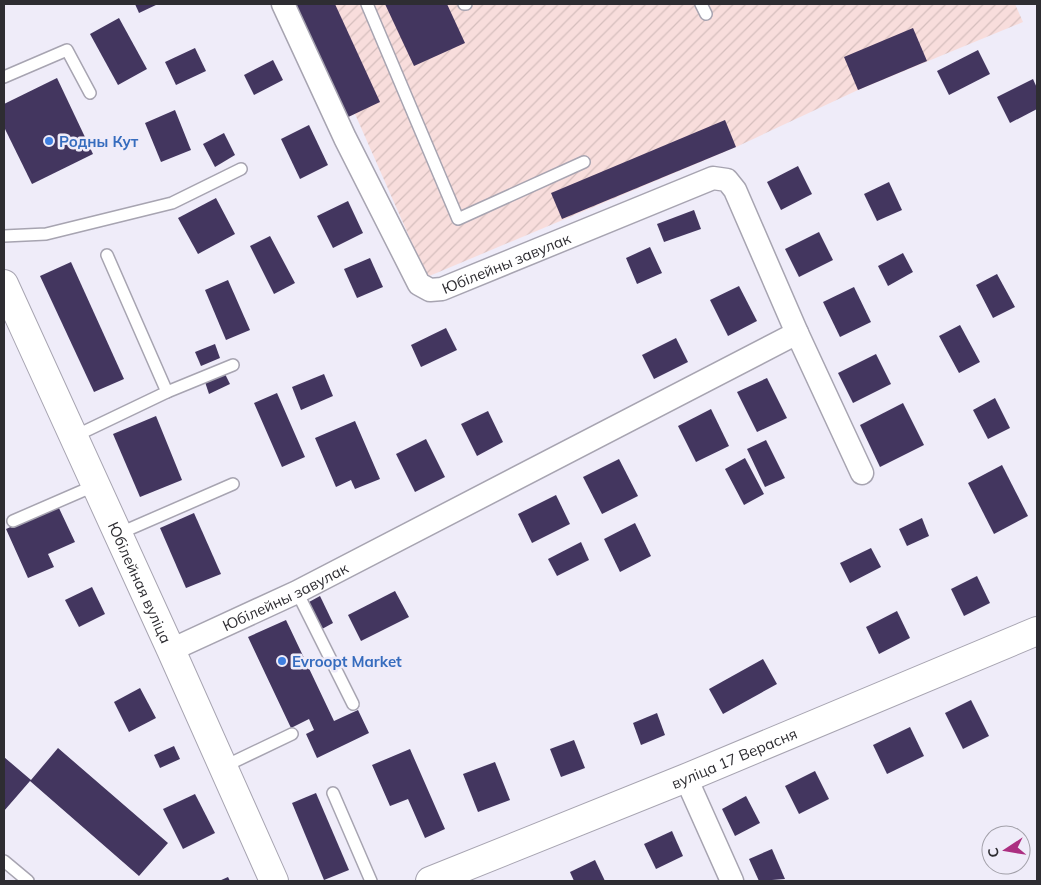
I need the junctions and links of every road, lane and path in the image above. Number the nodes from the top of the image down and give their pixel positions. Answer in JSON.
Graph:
{"nodes":[{"id":1,"x":283,"y":4,"type":"edge"},
{"id":2,"x":366,"y":4,"type":"edge"},
{"id":3,"x":4,"y":77,"type":"edge"},
{"id":4,"x":90,"y":94,"type":"dead end"},
{"id":5,"x":584,"y":162,"type":"dead end"},
{"id":6,"x":241,"y":169,"type":"dead end"},
{"id":7,"x":4,"y":236,"type":"edge"},
{"id":8,"x":106,"y":255,"type":"dead end"},
{"id":9,"x":4,"y":284,"type":"edge"},
{"id":10,"x":797,"y":333,"type":"junction"},
{"id":11,"x":233,"y":364,"type":"dead end"},
{"id":12,"x":167,"y":392,"type":"junction"},
{"id":13,"x":74,"y":437,"type":"junction"},
{"id":14,"x":862,"y":473,"type":"dead end"},
{"id":15,"x":233,"y":484,"type":"dead end"},
{"id":16,"x":96,"y":485,"type":"junction"},
{"id":17,"x":13,"y":520,"type":"dead end"},
{"id":18,"x":118,"y":534,"type":"junction"},
{"id":19,"x":297,"y":592,"type":"junction"},
{"id":20,"x":1037,"y":631,"type":"edge"},
{"id":21,"x":171,"y":650,"type":"junction"},
{"id":22,"x":353,"y":704,"type":"dead end"},
{"id":23,"x":292,"y":734,"type":"dead end"},
{"id":24,"x":223,"y":767,"type":"junction"},
{"id":25,"x":686,"y":778,"type":"junction"},
{"id":26,"x":333,"y":793,"type":"dead end"},
{"id":27,"x":4,"y":861,"type":"edge"},
{"id":28,"x":28,"y":881,"type":"edge"},
{"id":29,"x":274,"y":881,"type":"edge"},
{"id":30,"x":371,"y":881,"type":"edge"},
{"id":31,"x":430,"y":881,"type":"edge"},
{"id":32,"x":732,"y":881,"type":"edge"}],
"edges":[{"from":1,"to":10,"type":"street","name":"Юбілейны завулак"},
{"from":2,"to":5,"type":"lane"},
{"from":3,"to":4,"type":"lane"},
{"from":6,"to":7,"type":"lane"},
{"from":8,"to":12,"type":"lane"},
{"from":9,"to":13,"type":"street","name":"Юбілейная вуліца"},
{"from":10,"to":14,"type":"street","name":"Юбілейны завулак"},
{"from":10,"to":19,"type":"street","name":"Юбілейны завулак"},
{"from":11,"to":12,"type":"lane"},
{"from":12,"to":13,"type":"lane"},
{"from":13,"to":16,"type":"street","name":"Юбілейная вуліца"},
{"from":15,"to":18,"type":"lane"},
{"from":16,"to":17,"type":"lane"},
{"from":16,"to":18,"type":"street","name":"Юбілейная вуліца"},
{"from":18,"to":21,"type":"street","name":"Юбілейная вуліца"},
{"from":19,"to":21,"type":"street","name":"Юбілейны завулак"},
{"from":19,"to":22,"type":"lane"},
{"from":20,"to":25,"type":"street","name":"вуліца 17 Верасня"},
{"from":21,"to":24,"type":"street","name":"Юбілейная вуліца"},
{"from":23,"to":24,"type":"lane"},
{"from":24,"to":29,"type":"street","name":"Юбілейная вуліца"},
{"from":25,"to":31,"type":"street","name":"вуліца 17 Верасня"},
{"from":25,"to":32,"type":"street"},
{"from":26,"to":30,"type":"lane"},
{"from":27,"to":28,"type":"lane"}]}
